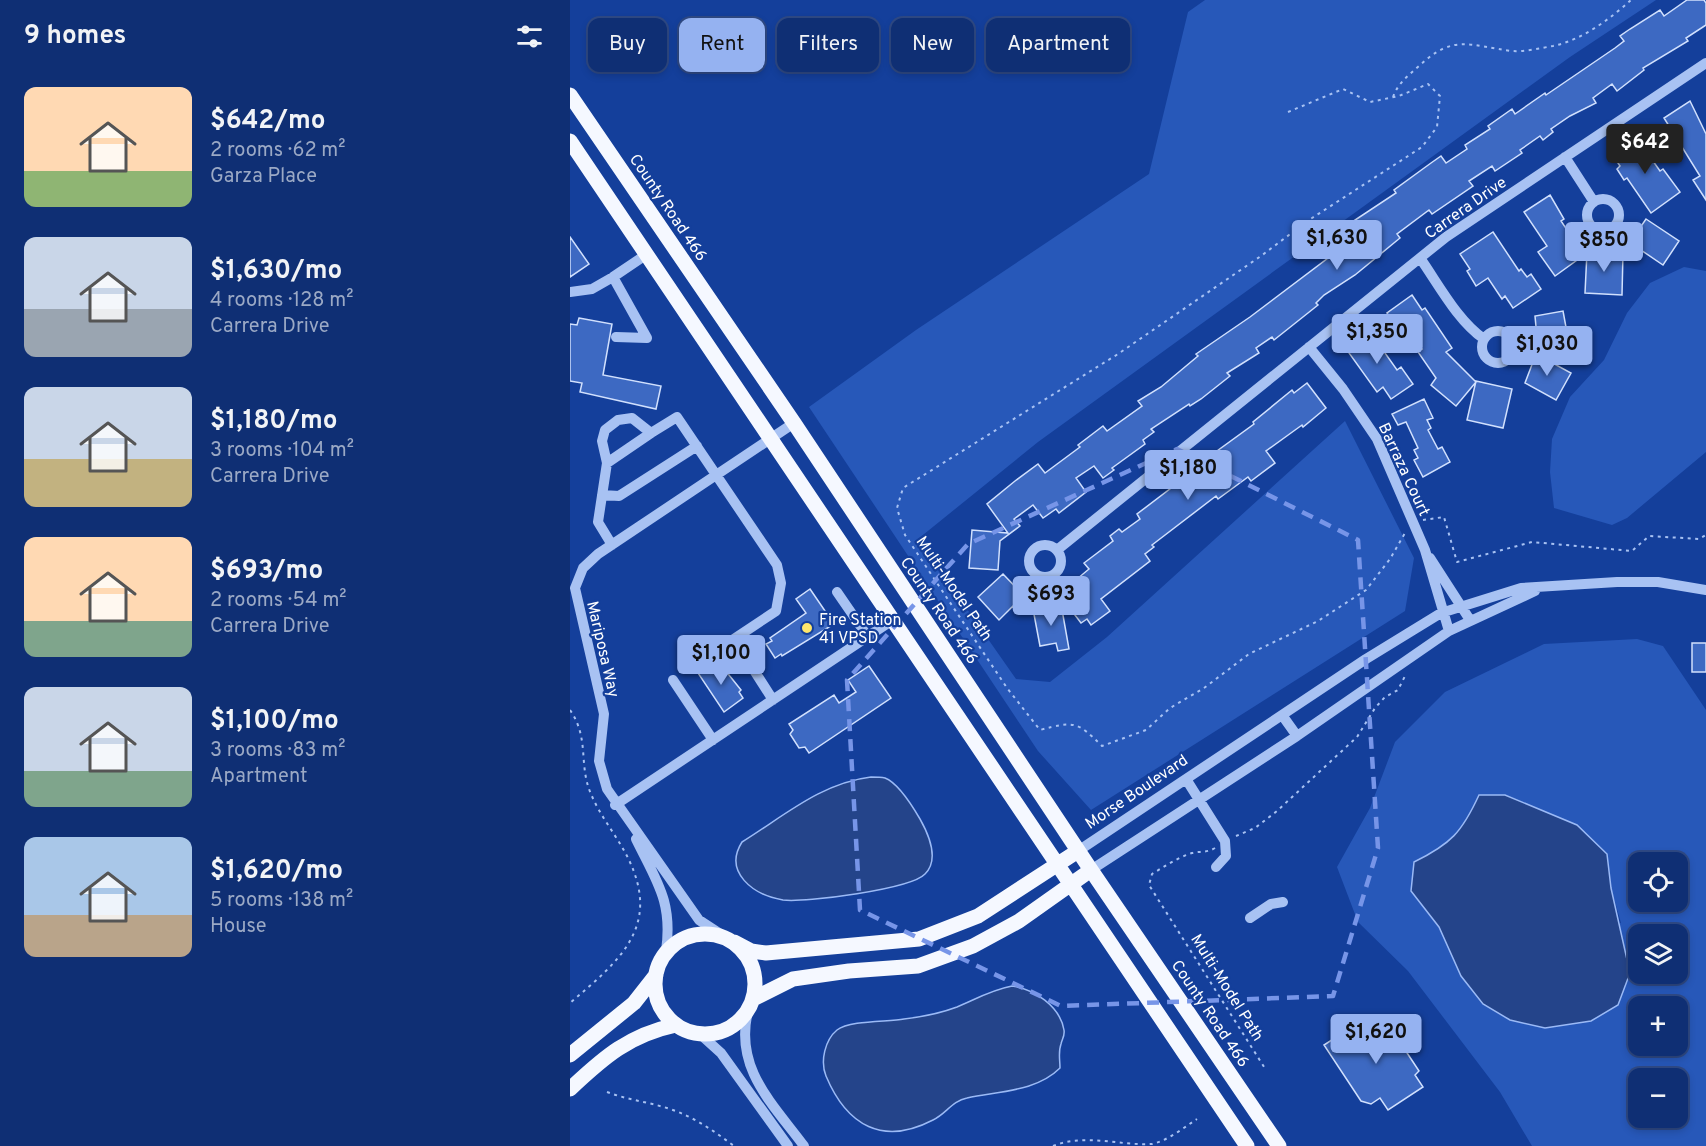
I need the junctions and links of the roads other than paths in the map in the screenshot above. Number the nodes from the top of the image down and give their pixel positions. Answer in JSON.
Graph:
{"nodes":[{"id":1,"x":1703,"y":65,"type":"edge"},
{"id":2,"x":1706,"y":77,"type":"edge"},
{"id":3,"x":570,"y":95,"type":"edge"},
{"id":4,"x":570,"y":141,"type":"edge"},
{"id":5,"x":1565,"y":157,"type":"junction"},
{"id":6,"x":1594,"y":202,"type":"dead end"},
{"id":7,"x":647,"y":254,"type":"junction"},
{"id":8,"x":1420,"y":258,"type":"junction"},
{"id":9,"x":613,"y":277,"type":"junction"},
{"id":10,"x":570,"y":292,"type":"edge"},
{"id":11,"x":616,"y":337,"type":"dead end"},
{"id":12,"x":1484,"y":339,"type":"dead end"},
{"id":13,"x":1309,"y":347,"type":"junction"},
{"id":14,"x":794,"y":423,"type":"junction"},
{"id":15,"x":651,"y":433,"type":"junction"},
{"id":16,"x":772,"y":438,"type":"junction"},
{"id":17,"x":697,"y":446,"type":"junction"},
{"id":18,"x":607,"y":463,"type":"junction"},
{"id":19,"x":718,"y":476,"type":"junction"},
{"id":20,"x":602,"y":495,"type":"junction"},
{"id":21,"x":612,"y":545,"type":"junction"},
{"id":22,"x":1057,"y":550,"type":"dead end"},
{"id":23,"x":1425,"y":550,"type":"junction"},
{"id":24,"x":1538,"y":589,"type":"junction"},
{"id":25,"x":1706,"y":590,"type":"edge"},
{"id":26,"x":837,"y":592,"type":"dead end"},
{"id":27,"x":1461,"y":605,"type":"junction"},
{"id":28,"x":1441,"y":613,"type":"junction"},
{"id":29,"x":894,"y":619,"type":"junction"},
{"id":30,"x":1470,"y":620,"type":"junction"},
{"id":31,"x":1449,"y":631,"type":"junction"},
{"id":32,"x":868,"y":637,"type":"junction"},
{"id":33,"x":673,"y":680,"type":"dead end"},
{"id":34,"x":774,"y":700,"type":"junction"},
{"id":35,"x":1282,"y":715,"type":"junction"},
{"id":36,"x":1297,"y":736,"type":"junction"},
{"id":37,"x":713,"y":740,"type":"junction"},
{"id":38,"x":1186,"y":780,"type":"junction"},
{"id":39,"x":1199,"y":800,"type":"junction"},
{"id":40,"x":615,"y":805,"type":"junction"},
{"id":41,"x":625,"y":818,"type":"junction"},
{"id":42,"x":1078,"y":850,"type":"junction"},
{"id":43,"x":1057,"y":864,"type":"junction"},
{"id":44,"x":1216,"y":867,"type":"dead end"},
{"id":45,"x":1091,"y":870,"type":"junction"},
{"id":46,"x":1071,"y":885,"type":"junction"},
{"id":47,"x":1283,"y":902,"type":"dead end"},
{"id":48,"x":1250,"y":918,"type":"dead end"},
{"id":49,"x":729,"y":940,"type":"junction"},
{"id":50,"x":666,"y":951,"type":"junction"},
{"id":51,"x":656,"y":975,"type":"junction"},
{"id":52,"x":751,"y":1005,"type":"junction"},
{"id":53,"x":676,"y":1025,"type":"junction"},
{"id":54,"x":700,"y":1034,"type":"junction"},
{"id":55,"x":570,"y":1055,"type":"edge"},
{"id":56,"x":570,"y":1089,"type":"edge"},
{"id":57,"x":788,"y":1146,"type":"edge"},
{"id":58,"x":804,"y":1146,"type":"edge"},
{"id":59,"x":1247,"y":1146,"type":"edge"},
{"id":60,"x":1279,"y":1146,"type":"edge"}],
"edges":[{"from":1,"to":2,"type":"street"},
{"from":1,"to":5,"type":"street","name":"Carrera Drive"},
{"from":3,"to":14,"type":"main road","name":"County Road 466"},
{"from":4,"to":7,"type":"main road"},
{"from":5,"to":6,"type":"street"},
{"from":5,"to":8,"type":"street","name":"Carrera Drive"},
{"from":7,"to":9,"type":"street"},
{"from":7,"to":16,"type":"main road"},
{"from":8,"to":12,"type":"street"},
{"from":8,"to":13,"type":"street","name":"Carrera Drive"},
{"from":9,"to":10,"type":"street"},
{"from":9,"to":11,"type":"street"},
{"from":13,"to":22,"type":"street","name":"Carrera Drive"},
{"from":13,"to":23,"type":"street","name":"Barraza Court"},
{"from":14,"to":16,"type":"street","name":"Mariposa Way"},
{"from":14,"to":42,"type":"main road","name":"County Road 466"},
{"from":15,"to":17,"type":"street"},
{"from":15,"to":18,"type":"street"},
{"from":15,"to":18,"type":"street"},
{"from":16,"to":19,"type":"street","name":"Mariposa Way"},
{"from":16,"to":29,"type":"main road"},
{"from":17,"to":19,"type":"street"},
{"from":17,"to":20,"type":"street"},
{"from":18,"to":20,"type":"street"},
{"from":19,"to":21,"type":"street","name":"Mariposa Way"},
{"from":19,"to":34,"type":"street"},
{"from":20,"to":21,"type":"street"},
{"from":21,"to":40,"type":"street","name":"Mariposa Way"},
{"from":23,"to":27,"type":"street","name":"Barraza Court"},
{"from":23,"to":28,"type":"street","name":"Barraza Court"},
{"from":24,"to":25,"type":"street","name":"Morse Boulevard"},
{"from":24,"to":27,"type":"street","name":"Morse Boulevard"},
{"from":24,"to":30,"type":"street","name":"Morse Boulevard"},
{"from":26,"to":32,"type":"street"},
{"from":27,"to":28,"type":"street","name":"Morse Boulevard"},
{"from":27,"to":30,"type":"street","name":"Barraza Court"},
{"from":28,"to":31,"type":"street","name":"Barraza Court"},
{"from":28,"to":35,"type":"street","name":"Morse Boulevard"},
{"from":29,"to":32,"type":"street"},
{"from":29,"to":43,"type":"main road"},
{"from":30,"to":31,"type":"street","name":"Morse Boulevard"},
{"from":31,"to":36,"type":"street","name":"Morse Boulevard"},
{"from":32,"to":34,"type":"street"},
{"from":33,"to":37,"type":"street"},
{"from":34,"to":37,"type":"street"},
{"from":35,"to":36,"type":"street"},
{"from":35,"to":38,"type":"street","name":"Morse Boulevard"},
{"from":36,"to":39,"type":"street","name":"Morse Boulevard"},
{"from":37,"to":40,"type":"street"},
{"from":38,"to":39,"type":"street"},
{"from":38,"to":42,"type":"street","name":"Morse Boulevard"},
{"from":39,"to":44,"type":"street"},
{"from":39,"to":45,"type":"street","name":"Morse Boulevard"},
{"from":40,"to":41,"type":"street","name":"Mariposa Way"},
{"from":41,"to":49,"type":"street","name":"Mariposa Way"},
{"from":41,"to":50,"type":"street","name":"Mariposa Way"},
{"from":42,"to":43,"type":"main road","name":"Morse Boulevard"},
{"from":42,"to":45,"type":"main road","name":"County Road 466"},
{"from":43,"to":46,"type":"main road"},
{"from":43,"to":49,"type":"main road","name":"Morse Boulevard"},
{"from":45,"to":46,"type":"main road","name":"Morse Boulevard"},
{"from":45,"to":60,"type":"main road","name":"County Road 466"},
{"from":46,"to":52,"type":"main road","name":"Morse Boulevard"},
{"from":46,"to":59,"type":"main road"},
{"from":47,"to":48,"type":"street"},
{"from":49,"to":50,"type":"main road"},
{"from":49,"to":52,"type":"main road"},
{"from":50,"to":51,"type":"main road"},
{"from":51,"to":53,"type":"main road"},
{"from":51,"to":55,"type":"main road"},
{"from":52,"to":54,"type":"main road"},
{"from":52,"to":58,"type":"street"},
{"from":53,"to":54,"type":"main road"},
{"from":53,"to":56,"type":"main road"},
{"from":54,"to":57,"type":"street"}]}
